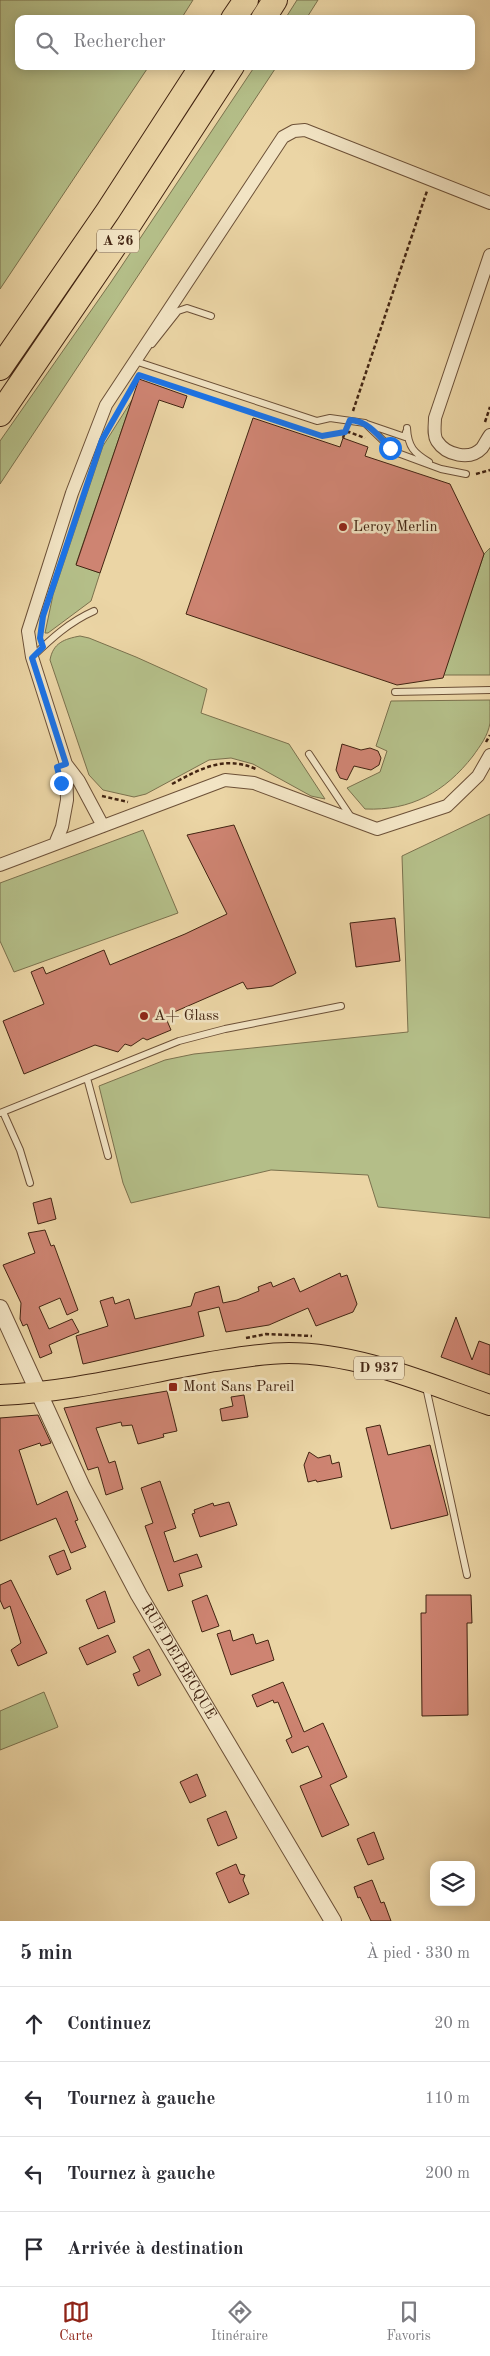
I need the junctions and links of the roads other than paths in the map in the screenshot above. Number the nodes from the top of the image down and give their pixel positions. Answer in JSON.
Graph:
{"nodes":[{"id":1,"x":246,"y":0,"type":"edge"},
{"id":2,"x":276,"y":0,"type":"edge"},
{"id":3,"x":236,"y":15,"type":"edge"},
{"id":4,"x":266,"y":15,"type":"edge"},
{"id":5,"x":199,"y":70,"type":"edge"},
{"id":6,"x":229,"y":70,"type":"edge"},
{"id":7,"x":490,"y":203,"type":"edge"},
{"id":8,"x":490,"y":255,"type":"edge"},
{"id":9,"x":211,"y":316,"type":"dead end"},
{"id":10,"x":134,"y":360,"type":"junction"},
{"id":11,"x":0,"y":368,"type":"edge"},
{"id":12,"x":0,"y":414,"type":"edge"},
{"id":13,"x":365,"y":423,"type":"junction"},
{"id":14,"x":490,"y":435,"type":"edge"},
{"id":15,"x":441,"y":469,"type":"junction"},
{"id":16,"x":468,"y":475,"type":"road end"},
{"id":17,"x":94,"y":612,"type":"dead end"},
{"id":18,"x":32,"y":658,"type":"junction"},
{"id":19,"x":490,"y":690,"type":"edge"},
{"id":20,"x":395,"y":692,"type":"dead end"},
{"id":21,"x":487,"y":751,"type":"edge"},
{"id":22,"x":309,"y":754,"type":"dead end"},
{"id":23,"x":66,"y":764,"type":"junction"},
{"id":24,"x":354,"y":822,"type":"junction"},
{"id":25,"x":103,"y":826,"type":"junction"},
{"id":26,"x":55,"y":844,"type":"junction"},
{"id":27,"x":0,"y":864,"type":"edge"},
{"id":28,"x":341,"y":1006,"type":"dead end"},
{"id":29,"x":87,"y":1078,"type":"junction"},
{"id":30,"x":2,"y":1113,"type":"edge"},
{"id":31,"x":108,"y":1156,"type":"dead end"},
{"id":32,"x":30,"y":1183,"type":"dead end"},
{"id":33,"x":0,"y":1308,"type":"edge"},
{"id":34,"x":426,"y":1383,"type":"junction"},
{"id":35,"x":39,"y":1392,"type":"junction"},
{"id":36,"x":0,"y":1395,"type":"edge"},
{"id":37,"x":490,"y":1404,"type":"edge"},
{"id":38,"x":467,"y":1575,"type":"dead end"},
{"id":39,"x":333,"y":1921,"type":"edge"}],
"edges":[{"from":1,"to":3,"type":"highway"},
{"from":2,"to":4,"type":"highway"},
{"from":5,"to":11,"type":"highway","number":"A 26"},
{"from":6,"to":12,"type":"highway","number":"A 26"},
{"from":7,"to":10,"type":"street"},
{"from":8,"to":14,"type":"street"},
{"from":9,"to":10,"type":"lane"},
{"from":10,"to":13,"type":"lane"},
{"from":10,"to":18,"type":"street"},
{"from":13,"to":15,"type":"lane"},
{"from":13,"to":15,"type":"lane"},
{"from":15,"to":16,"type":"lane"},
{"from":17,"to":18,"type":"lane"},
{"from":18,"to":23,"type":"street"},
{"from":19,"to":20,"type":"lane"},
{"from":21,"to":24,"type":"street"},
{"from":22,"to":24,"type":"lane"},
{"from":23,"to":25,"type":"street"},
{"from":23,"to":26,"type":"street"},
{"from":24,"to":25,"type":"street"},
{"from":25,"to":26,"type":"street"},
{"from":26,"to":27,"type":"street"},
{"from":28,"to":29,"type":"lane"},
{"from":29,"to":30,"type":"lane"},
{"from":29,"to":31,"type":"lane"},
{"from":30,"to":32,"type":"lane"},
{"from":33,"to":35,"type":"street","name":"RUE DELBECQUE"},
{"from":34,"to":35,"type":"main road","number":"D 937"},
{"from":34,"to":37,"type":"main road","number":"D 937"},
{"from":34,"to":38,"type":"lane"},
{"from":35,"to":36,"type":"main road","number":"D 937"},
{"from":35,"to":39,"type":"street","name":"RUE DELBECQUE"}]}
